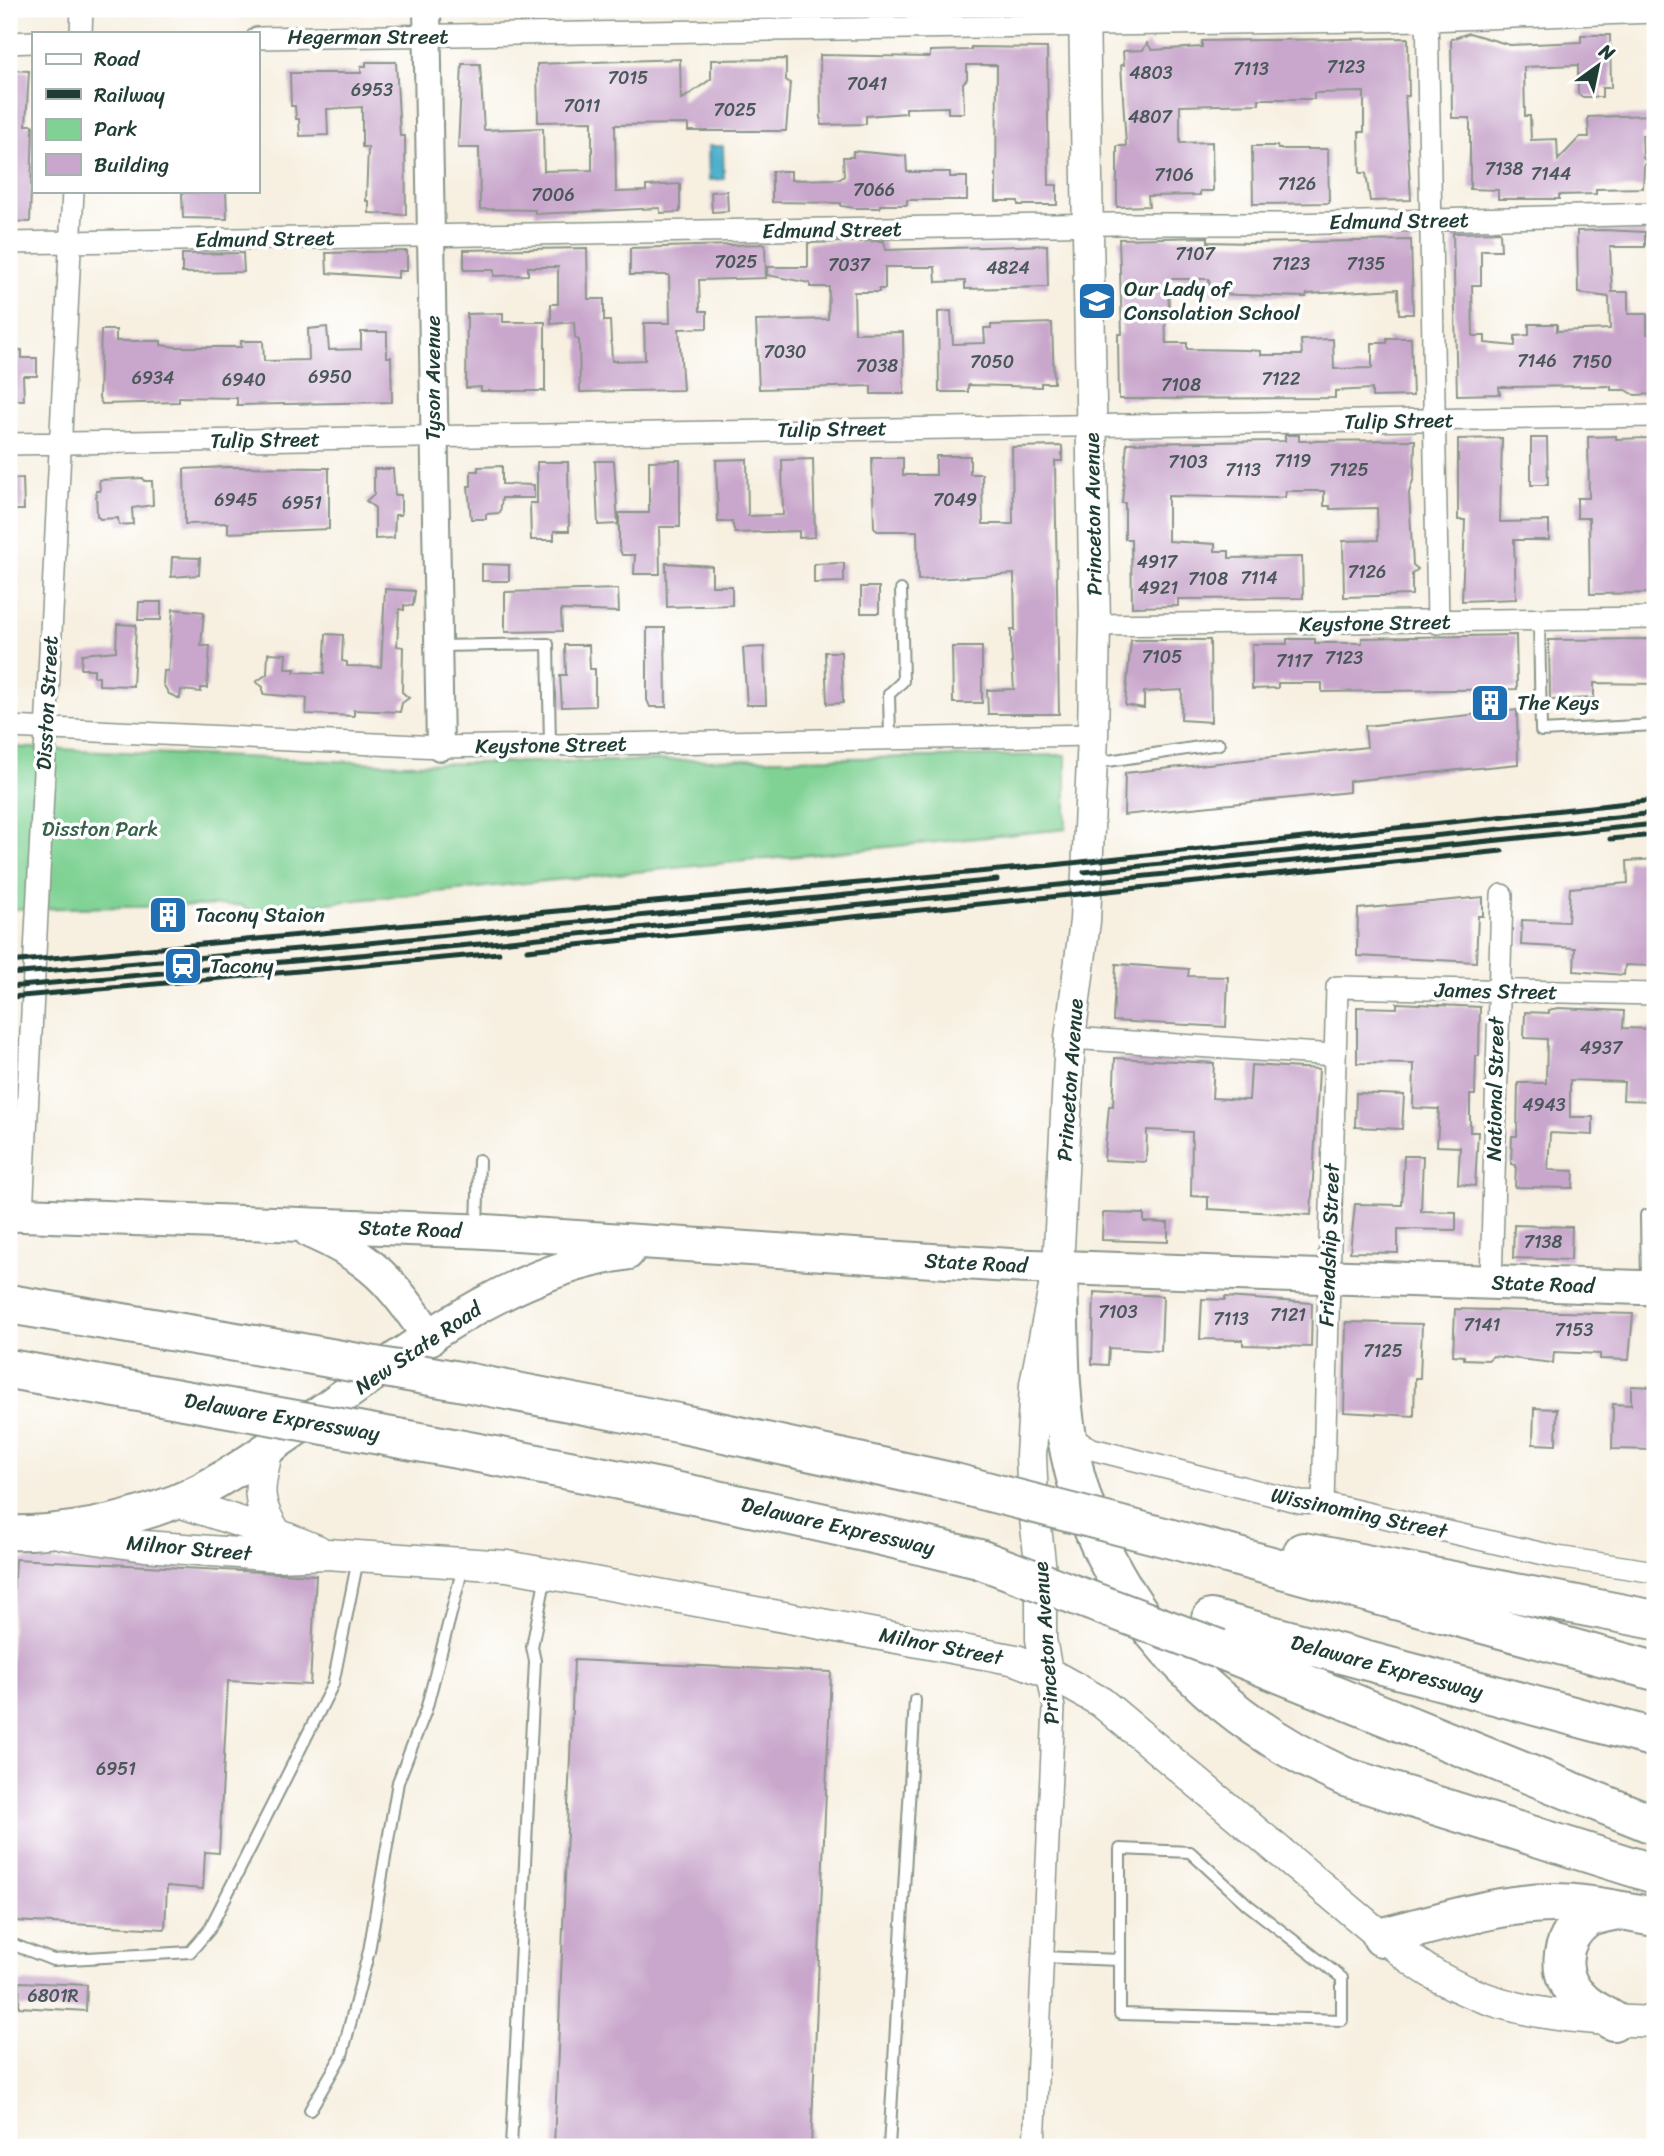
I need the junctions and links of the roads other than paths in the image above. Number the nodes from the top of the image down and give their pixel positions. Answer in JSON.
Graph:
{"nodes":[{"id":1,"x":82,"y":9,"type":"edge"},
{"id":2,"x":427,"y":9,"type":"edge"},
{"id":3,"x":1655,"y":12,"type":"edge"},
{"id":4,"x":1427,"y":14,"type":"edge"},
{"id":5,"x":1084,"y":17,"type":"edge"},
{"id":6,"x":1179,"y":17,"type":"edge"},
{"id":7,"x":81,"y":32,"type":"edge"},
{"id":8,"x":428,"y":37,"type":"junction"},
{"id":9,"x":259,"y":38,"type":"edge"},
{"id":10,"x":32,"y":42,"type":"edge"},
{"id":11,"x":9,"y":43,"type":"edge"},
{"id":12,"x":72,"y":192,"type":"edge"},
{"id":13,"x":1655,"y":214,"type":"edge"},
{"id":14,"x":1432,"y":220,"type":"junction"},
{"id":15,"x":1088,"y":226,"type":"junction"},
{"id":16,"x":432,"y":237,"type":"junction"},
{"id":17,"x":70,"y":242,"type":"junction"},
{"id":18,"x":9,"y":243,"type":"edge"},
{"id":19,"x":1655,"y":416,"type":"edge"},
{"id":20,"x":1434,"y":421,"type":"junction"},
{"id":21,"x":1092,"y":424,"type":"junction"},
{"id":22,"x":433,"y":438,"type":"junction"},
{"id":23,"x":60,"y":443,"type":"junction"},
{"id":24,"x":9,"y":444,"type":"edge"},
{"id":25,"x":901,"y":590,"type":"dead end"},
{"id":26,"x":1539,"y":618,"type":"junction"},
{"id":27,"x":1655,"y":618,"type":"edge"},
{"id":28,"x":1438,"y":623,"type":"junction"},
{"id":29,"x":1095,"y":625,"type":"junction"},
{"id":30,"x":437,"y":646,"type":"junction"},
{"id":31,"x":1655,"y":725,"type":"edge"},
{"id":32,"x":9,"y":727,"type":"edge"},
{"id":33,"x":46,"y":728,"type":"junction"},
{"id":34,"x":890,"y":739,"type":"junction"},
{"id":35,"x":1219,"y":744,"type":"dead end"},
{"id":36,"x":550,"y":745,"type":"junction"},
{"id":37,"x":440,"y":747,"type":"junction"},
{"id":38,"x":1093,"y":749,"type":"junction"},
{"id":39,"x":1502,"y":895,"type":"dead end"},
{"id":40,"x":1337,"y":987,"type":"joint"},
{"id":41,"x":1498,"y":991,"type":"junction"},
{"id":42,"x":1655,"y":994,"type":"edge"},
{"id":43,"x":1070,"y":1038,"type":"junction"},
{"id":44,"x":1335,"y":1055,"type":"junction"},
{"id":45,"x":479,"y":1160,"type":"dead end"},
{"id":46,"x":15,"y":1214,"type":"edge"},
{"id":47,"x":1646,"y":1215,"type":"dead end"},
{"id":48,"x":298,"y":1226,"type":"junction"},
{"id":49,"x":477,"y":1231,"type":"junction"},
{"id":50,"x":684,"y":1246,"type":"junction"},
{"id":51,"x":1058,"y":1267,"type":"junction"},
{"id":52,"x":1328,"y":1276,"type":"junction"},
{"id":53,"x":1490,"y":1283,"type":"junction"},
{"id":54,"x":1653,"y":1294,"type":"edge"},
{"id":55,"x":9,"y":1304,"type":"edge"},
{"id":56,"x":430,"y":1338,"type":"junction"},
{"id":57,"x":9,"y":1369,"type":"edge"},
{"id":58,"x":1067,"y":1436,"type":"junction"},
{"id":59,"x":268,"y":1449,"type":"junction"},
{"id":60,"x":176,"y":1502,"type":"junction"},
{"id":61,"x":1323,"y":1503,"type":"junction"},
{"id":62,"x":9,"y":1533,"type":"edge"},
{"id":63,"x":51,"y":1533,"type":"junction"},
{"id":64,"x":277,"y":1534,"type":"junction"},
{"id":65,"x":1184,"y":1535,"type":"junction"},
{"id":66,"x":327,"y":1554,"type":"junction"},
{"id":67,"x":359,"y":1556,"type":"junction"},
{"id":68,"x":464,"y":1562,"type":"junction"},
{"id":69,"x":1655,"y":1572,"type":"edge"},
{"id":70,"x":546,"y":1573,"type":"junction"},
{"id":71,"x":1655,"y":1620,"type":"edge"},
{"id":72,"x":1215,"y":1634,"type":"junction"},
{"id":73,"x":1655,"y":1671,"type":"edge"},
{"id":74,"x":1047,"y":1672,"type":"junction"},
{"id":75,"x":915,"y":1700,"type":"dead end"},
{"id":76,"x":1655,"y":1738,"type":"edge"},
{"id":77,"x":1655,"y":1825,"type":"edge"},
{"id":78,"x":1655,"y":1874,"type":"edge"},
{"id":79,"x":1616,"y":1910,"type":"junction"},
{"id":80,"x":1655,"y":1917,"type":"edge"},
{"id":81,"x":1382,"y":1937,"type":"junction"},
{"id":82,"x":9,"y":1943,"type":"edge"},
{"id":83,"x":1042,"y":1956,"type":"junction"},
{"id":84,"x":1120,"y":1960,"type":"junction"},
{"id":85,"x":1613,"y":2021,"type":"junction"},
{"id":86,"x":1655,"y":2022,"type":"edge"},
{"id":87,"x":310,"y":2110,"type":"dead end"},
{"id":88,"x":511,"y":2147,"type":"edge"},
{"id":89,"x":889,"y":2147,"type":"edge"},
{"id":90,"x":1034,"y":2147,"type":"edge"}],
"edges":[{"from":1,"to":7,"type":"street"},
{"from":2,"to":8,"type":"street","name":"Tyson Avenue"},
{"from":3,"to":4,"type":"street","name":"Hegerman Street"},
{"from":4,"to":6,"type":"street","name":"Hegerman Street"},
{"from":4,"to":14,"type":"street"},
{"from":5,"to":6,"type":"street","name":"Hegerman Street"},
{"from":5,"to":8,"type":"street","name":"Hegerman Street"},
{"from":5,"to":15,"type":"main road","name":"Princeton Avenue"},
{"from":8,"to":9,"type":"street","name":"Hegerman Street"},
{"from":8,"to":16,"type":"street","name":"Tyson Avenue"},
{"from":10,"to":11,"type":"street"},
{"from":12,"to":17,"type":"street","name":"Disston Street"},
{"from":13,"to":14,"type":"street","name":"Edmund Street"},
{"from":14,"to":15,"type":"street","name":"Edmund Street"},
{"from":14,"to":20,"type":"street"},
{"from":15,"to":16,"type":"street","name":"Edmund Street"},
{"from":15,"to":21,"type":"main road","name":"Princeton Avenue"},
{"from":16,"to":17,"type":"street","name":"Edmund Street"},
{"from":16,"to":22,"type":"street","name":"Tyson Avenue"},
{"from":17,"to":18,"type":"street","name":"Edmund Street"},
{"from":17,"to":23,"type":"street","name":"Disston Street"},
{"from":19,"to":20,"type":"street","name":"Tulip Street"},
{"from":20,"to":21,"type":"street","name":"Tulip Street"},
{"from":20,"to":28,"type":"street"},
{"from":21,"to":22,"type":"street","name":"Tulip Street"},
{"from":21,"to":29,"type":"main road","name":"Princeton Avenue"},
{"from":22,"to":23,"type":"street","name":"Tulip Street"},
{"from":22,"to":30,"type":"street","name":"Tyson Avenue"},
{"from":23,"to":24,"type":"street","name":"Tulip Street"},
{"from":23,"to":33,"type":"street","name":"Disston Street"},
{"from":25,"to":34,"type":"lane"},
{"from":26,"to":27,"type":"street","name":"Keystone Street"},
{"from":26,"to":28,"type":"street","name":"Keystone Street"},
{"from":26,"to":31,"type":"lane"},
{"from":28,"to":29,"type":"street","name":"Keystone Street"},
{"from":29,"to":38,"type":"main road","name":"Princeton Avenue"},
{"from":30,"to":36,"type":"lane"},
{"from":30,"to":37,"type":"street","name":"Tyson Avenue"},
{"from":32,"to":33,"type":"street","name":"Keystone Street"},
{"from":33,"to":37,"type":"street","name":"Keystone Street"},
{"from":33,"to":46,"type":"street","name":"Disston Street"},
{"from":34,"to":36,"type":"street","name":"Keystone Street"},
{"from":34,"to":38,"type":"street","name":"Keystone Street"},
{"from":35,"to":38,"type":"lane"},
{"from":36,"to":37,"type":"street","name":"Keystone Street"},
{"from":38,"to":43,"type":"main road","name":"Princeton Avenue"},
{"from":39,"to":41,"type":"street","name":"National Street"},
{"from":40,"to":41,"type":"street","name":"James Street"},
{"from":40,"to":44,"type":"street","name":"Friendship Street"},
{"from":41,"to":42,"type":"street","name":"James Street"},
{"from":41,"to":53,"type":"street","name":"National Street"},
{"from":43,"to":44,"type":"street"},
{"from":43,"to":51,"type":"main road","name":"Princeton Avenue"},
{"from":44,"to":52,"type":"street","name":"Friendship Street"},
{"from":45,"to":49,"type":"lane"},
{"from":46,"to":48,"type":"main road","name":"State Road"},
{"from":47,"to":54,"type":"lane"},
{"from":48,"to":49,"type":"main road","name":"State Road"},
{"from":48,"to":56,"type":"main road","name":"State Road"},
{"from":49,"to":50,"type":"main road","name":"State Road"},
{"from":50,"to":51,"type":"main road","name":"State Road"},
{"from":50,"to":56,"type":"main road","name":"New State Road"},
{"from":51,"to":52,"type":"main road","name":"State Road"},
{"from":51,"to":58,"type":"highway"},
{"from":51,"to":74,"type":"main road","name":"Princeton Avenue"},
{"from":52,"to":53,"type":"main road","name":"State Road"},
{"from":52,"to":61,"type":"street","name":"Friendship Street"},
{"from":53,"to":54,"type":"main road","name":"State Road"},
{"from":55,"to":65,"type":"highway","bridge":true},
{"from":56,"to":59,"type":"main road","name":"New State Road"},
{"from":57,"to":72,"type":"highway","name":"Delaware Expressway","bridge":true},
{"from":58,"to":61,"type":"street","name":"Wissinoming Street"},
{"from":58,"to":78,"type":"highway"},
{"from":59,"to":60,"type":"main road","name":"New State Road"},
{"from":59,"to":64,"type":"main road"},
{"from":60,"to":63,"type":"main road","name":"New State Road"},
{"from":60,"to":64,"type":"main road","name":"Milnor Street"},
{"from":61,"to":69,"type":"street","name":"Wissinoming Street"},
{"from":62,"to":63,"type":"main road","name":"New State Road"},
{"from":63,"to":66,"type":"main road","name":"Milnor Street"},
{"from":64,"to":66,"type":"main road","name":"Milnor Street"},
{"from":65,"to":71,"type":"highway"},
{"from":65,"to":73,"type":"highway"},
{"from":66,"to":67,"type":"main road","name":"Milnor Street"},
{"from":67,"to":68,"type":"main road","name":"Milnor Street"},
{"from":67,"to":82,"type":"lane"},
{"from":68,"to":70,"type":"main road","name":"Milnor Street"},
{"from":68,"to":87,"type":"lane"},
{"from":70,"to":74,"type":"main road","name":"Milnor Street"},
{"from":70,"to":88,"type":"lane"},
{"from":72,"to":76,"type":"highway","name":"Delaware Expressway"},
{"from":72,"to":77,"type":"highway"},
{"from":74,"to":81,"type":"main road","name":"Milnor Street"},
{"from":74,"to":83,"type":"street","name":"Princeton Avenue"},
{"from":75,"to":89,"type":"lane"},
{"from":79,"to":80,"type":"highway"},
{"from":79,"to":81,"type":"highway"},
{"from":79,"to":85,"type":"highway"},
{"from":81,"to":85,"type":"main road","name":"Milnor Street"},
{"from":83,"to":84,"type":"lane"},
{"from":83,"to":90,"type":"street","name":"Princeton Avenue"},
{"from":84,"to":84,"type":"lane"},
{"from":85,"to":86,"type":"main road","name":"Milnor Street"}]}
